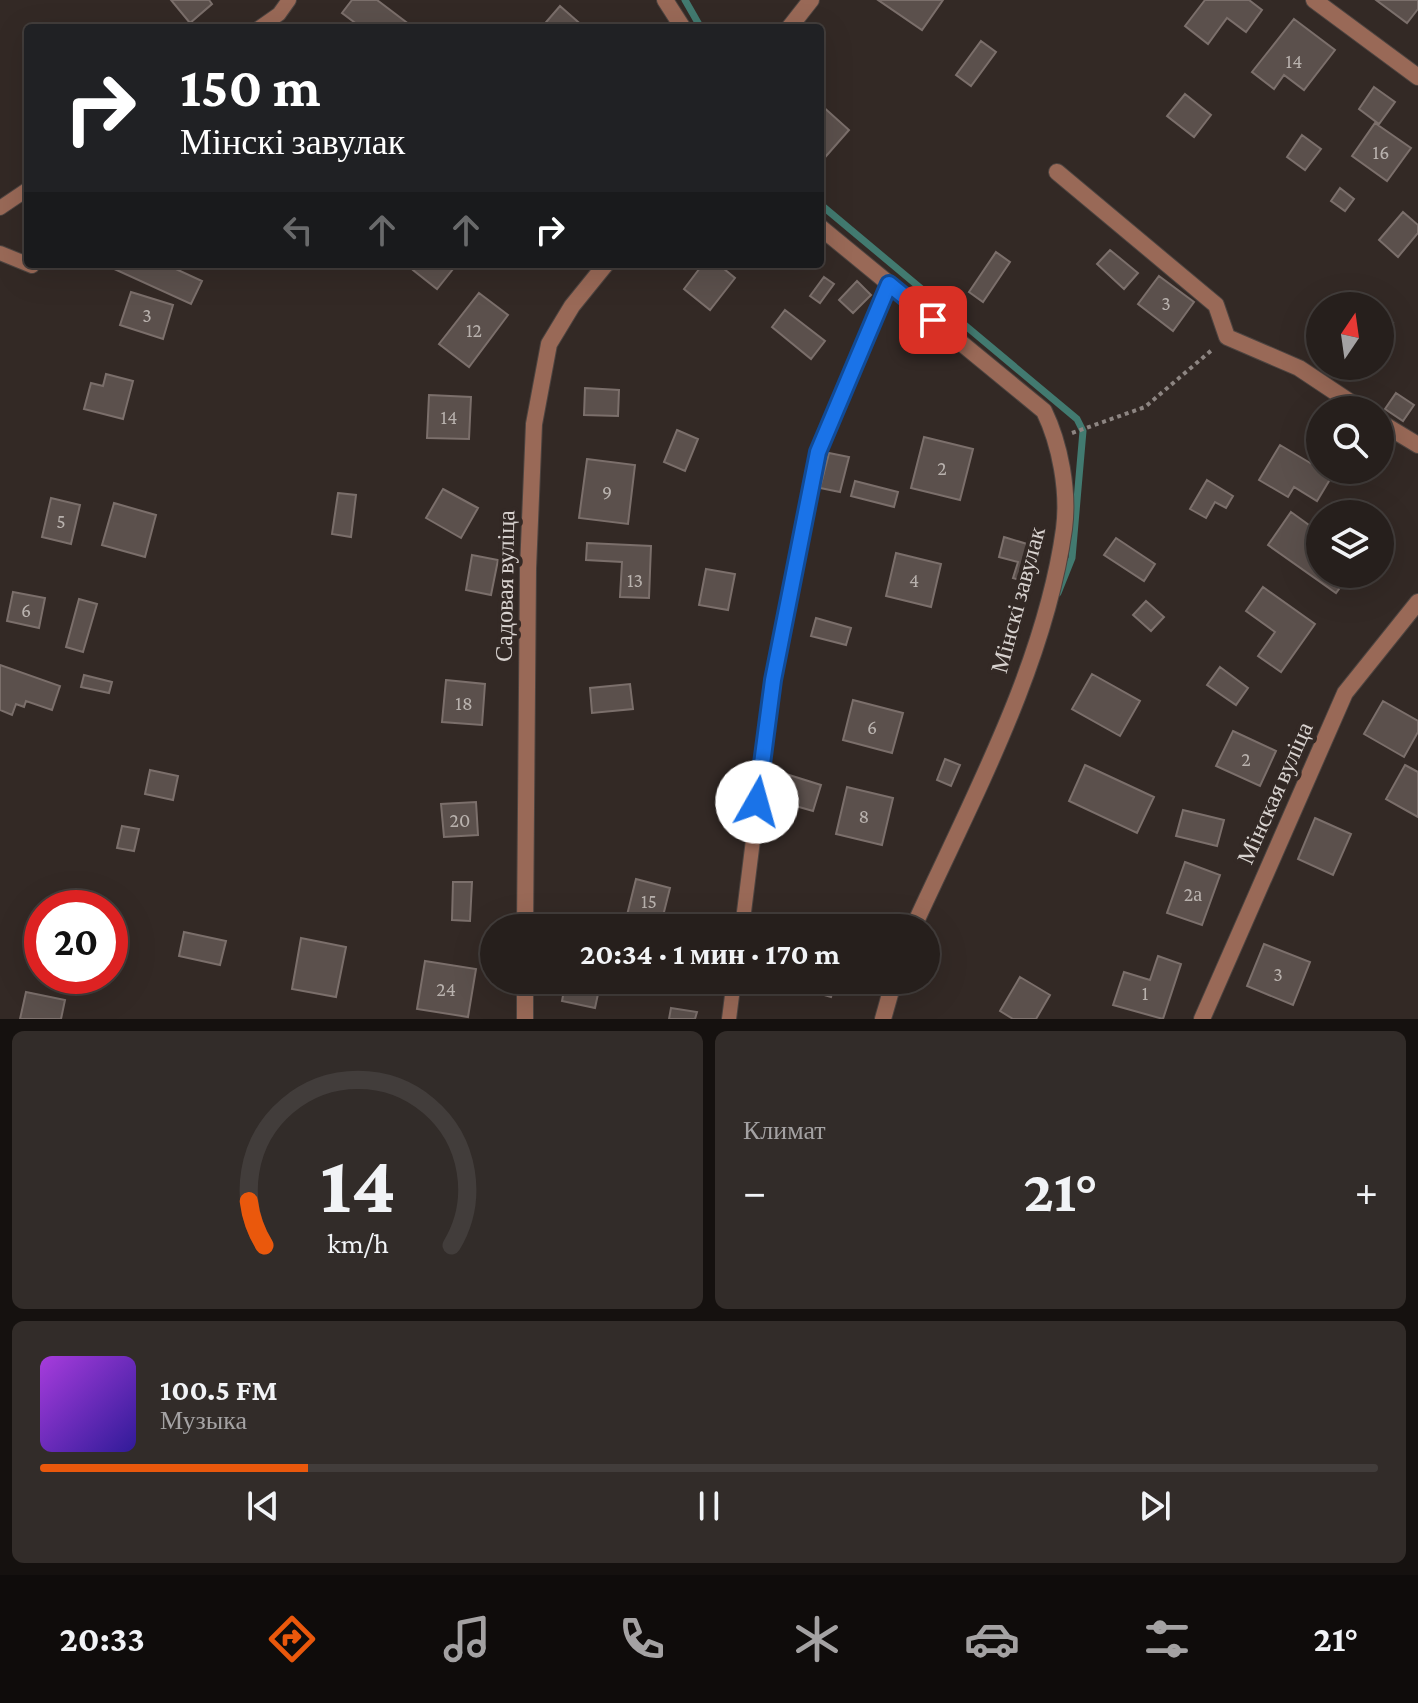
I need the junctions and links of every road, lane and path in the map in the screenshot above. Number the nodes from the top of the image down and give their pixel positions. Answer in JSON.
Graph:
{"nodes":[{"id":1,"x":289,"y":0,"type":"edge"},
{"id":2,"x":665,"y":0,"type":"edge"},
{"id":3,"x":811,"y":0,"type":"edge"},
{"id":4,"x":1314,"y":0,"type":"edge"},
{"id":5,"x":265,"y":24,"type":"edge"},
{"id":6,"x":680,"y":24,"type":"edge"},
{"id":7,"x":792,"y":24,"type":"edge"},
{"id":8,"x":1418,"y":77,"type":"edge"},
{"id":9,"x":1057,"y":172,"type":"dead end"},
{"id":10,"x":24,"y":192,"type":"edge"},
{"id":11,"x":0,"y":208,"type":"edge"},
{"id":12,"x":824,"y":230,"type":"edge"},
{"id":13,"x":0,"y":253,"type":"edge"},
{"id":14,"x":24,"y":263,"type":"edge"},
{"id":15,"x":603,"y":268,"type":"edge"},
{"id":16,"x":889,"y":284,"type":"junction"},
{"id":17,"x":1227,"y":337,"type":"junction"},
{"id":18,"x":1341,"y":396,"type":"edge"},
{"id":19,"x":1394,"y":430,"type":"edge"},
{"id":20,"x":1056,"y":436,"type":"junction"},
{"id":21,"x":1418,"y":445,"type":"edge"},
{"id":22,"x":1418,"y":602,"type":"edge"},
{"id":23,"x":525,"y":914,"type":"edge"},
{"id":24,"x":744,"y":914,"type":"edge"},
{"id":25,"x":919,"y":914,"type":"edge"},
{"id":26,"x":525,"y":994,"type":"edge"},
{"id":27,"x":732,"y":994,"type":"edge"},
{"id":28,"x":890,"y":994,"type":"edge"},
{"id":29,"x":525,"y":1019,"type":"edge"},
{"id":30,"x":729,"y":1019,"type":"edge"},
{"id":31,"x":883,"y":1019,"type":"edge"},
{"id":32,"x":1202,"y":1019,"type":"edge"}],
"edges":[{"from":1,"to":5,"type":"lane"},
{"from":2,"to":6,"type":"street"},
{"from":3,"to":7,"type":"street"},
{"from":4,"to":8,"type":"street"},
{"from":9,"to":17,"type":"street"},
{"from":10,"to":11,"type":"lane"},
{"from":12,"to":16,"type":"street","name":"Мінскі завулак"},
{"from":13,"to":14,"type":"lane"},
{"from":15,"to":23,"type":"street","name":"Садовая вуліца"},
{"from":16,"to":20,"type":"street","name":"Мінскі завулак"},
{"from":16,"to":24,"type":"lane"},
{"from":17,"to":18,"type":"street"},
{"from":17,"to":20,"type":"path"},
{"from":19,"to":21,"type":"street"},
{"from":20,"to":25,"type":"street","name":"Мінскі завулак"},
{"from":22,"to":32,"type":"street","name":"Мінская вуліца"},
{"from":26,"to":29,"type":"street"},
{"from":27,"to":30,"type":"lane"},
{"from":28,"to":31,"type":"street"}]}
